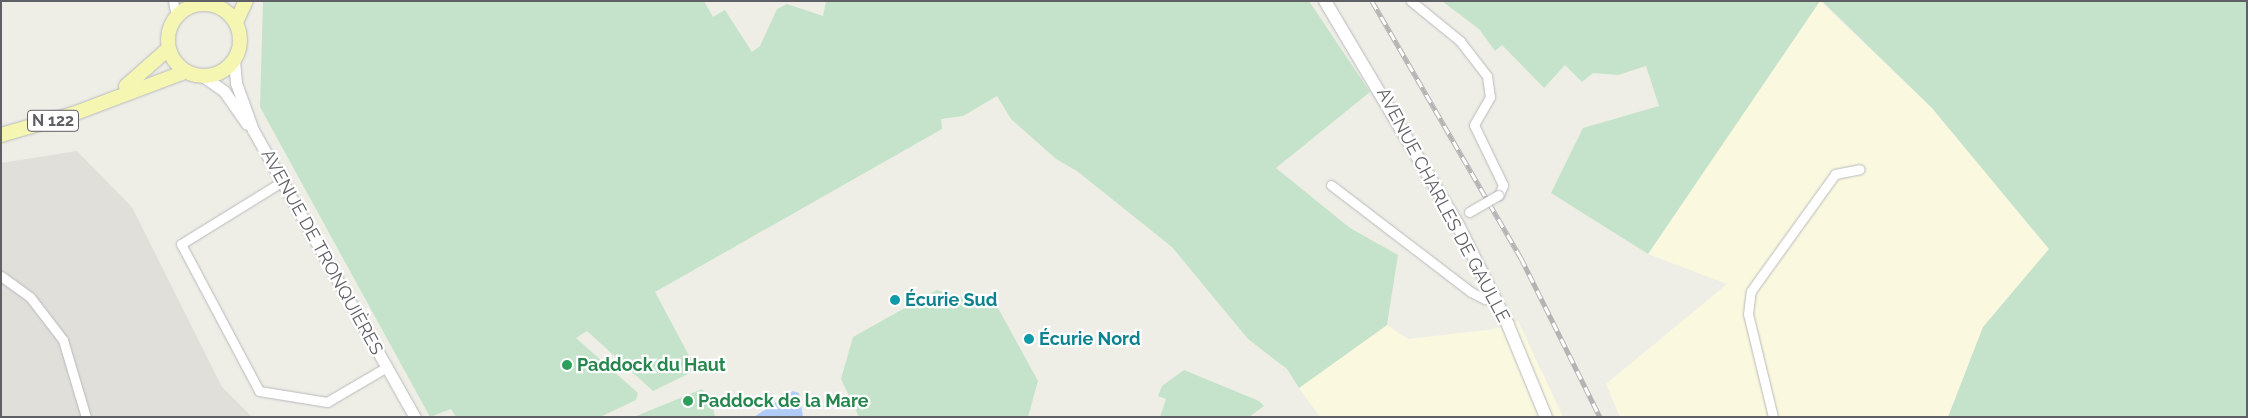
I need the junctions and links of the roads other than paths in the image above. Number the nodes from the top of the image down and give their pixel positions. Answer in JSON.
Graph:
{"nodes":[{"id":1,"x":173,"y":1,"type":"edge"},
{"id":2,"x":246,"y":1,"type":"edge"},
{"id":3,"x":1326,"y":1,"type":"edge"},
{"id":4,"x":1411,"y":1,"type":"edge"},
{"id":5,"x":209,"y":3,"type":"edge"},
{"id":6,"x":176,"y":17,"type":"junction"},
{"id":7,"x":236,"y":22,"type":"junction"},
{"id":8,"x":168,"y":49,"type":"junction"},
{"id":9,"x":234,"y":60,"type":"junction"},
{"id":10,"x":185,"y":72,"type":"junction"},
{"id":11,"x":204,"y":77,"type":"junction"},
{"id":12,"x":103,"y":102,"type":"junction"},
{"id":13,"x":253,"y":130,"type":"junction"},
{"id":14,"x":1,"y":135,"type":"edge"},
{"id":15,"x":1860,"y":168,"type":"dead end"},
{"id":16,"x":283,"y":181,"type":"junction"},
{"id":17,"x":1331,"y":185,"type":"dead end"},
{"id":18,"x":1457,"y":223,"type":"junction"},
{"id":19,"x":1,"y":276,"type":"edge"},
{"id":20,"x":1492,"y":294,"type":"junction"},
{"id":21,"x":387,"y":367,"type":"junction"},
{"id":22,"x":86,"y":417,"type":"edge"},
{"id":23,"x":415,"y":417,"type":"edge"},
{"id":24,"x":1546,"y":417,"type":"edge"},
{"id":25,"x":1774,"y":417,"type":"edge"}],
"edges":[{"from":1,"to":6,"type":"street"},
{"from":2,"to":7,"type":"main road"},
{"from":3,"to":18,"type":"main road","name":"AVENUE CHARLES DE GAULLE"},
{"from":4,"to":18,"type":"street","bridge":true},
{"from":5,"to":6,"type":"main road"},
{"from":5,"to":7,"type":"main road"},
{"from":6,"to":8,"type":"main road"},
{"from":7,"to":9,"type":"main road"},
{"from":8,"to":10,"type":"main road"},
{"from":8,"to":12,"type":"main road","number":"N 122"},
{"from":9,"to":11,"type":"main road"},
{"from":9,"to":13,"type":"street","name":"AVENUE DE TRONQUIÈRES"},
{"from":10,"to":11,"type":"main road"},
{"from":10,"to":12,"type":"main road","number":"N 122"},
{"from":11,"to":13,"type":"street"},
{"from":12,"to":14,"type":"main road","number":"N 122"},
{"from":13,"to":16,"type":"street","name":"AVENUE DE TRONQUIÈRES"},
{"from":15,"to":25,"type":"street"},
{"from":16,"to":21,"type":"street","name":"AVENUE DE TRONQUIÈRES"},
{"from":16,"to":21,"type":"street"},
{"from":17,"to":20,"type":"street"},
{"from":18,"to":20,"type":"main road","name":"AVENUE CHARLES DE GAULLE"},
{"from":19,"to":22,"type":"street"},
{"from":20,"to":24,"type":"main road","name":"AVENUE CHARLES DE GAULLE"},
{"from":21,"to":23,"type":"street","name":"AVENUE DE TRONQUIÈRES"}]}
